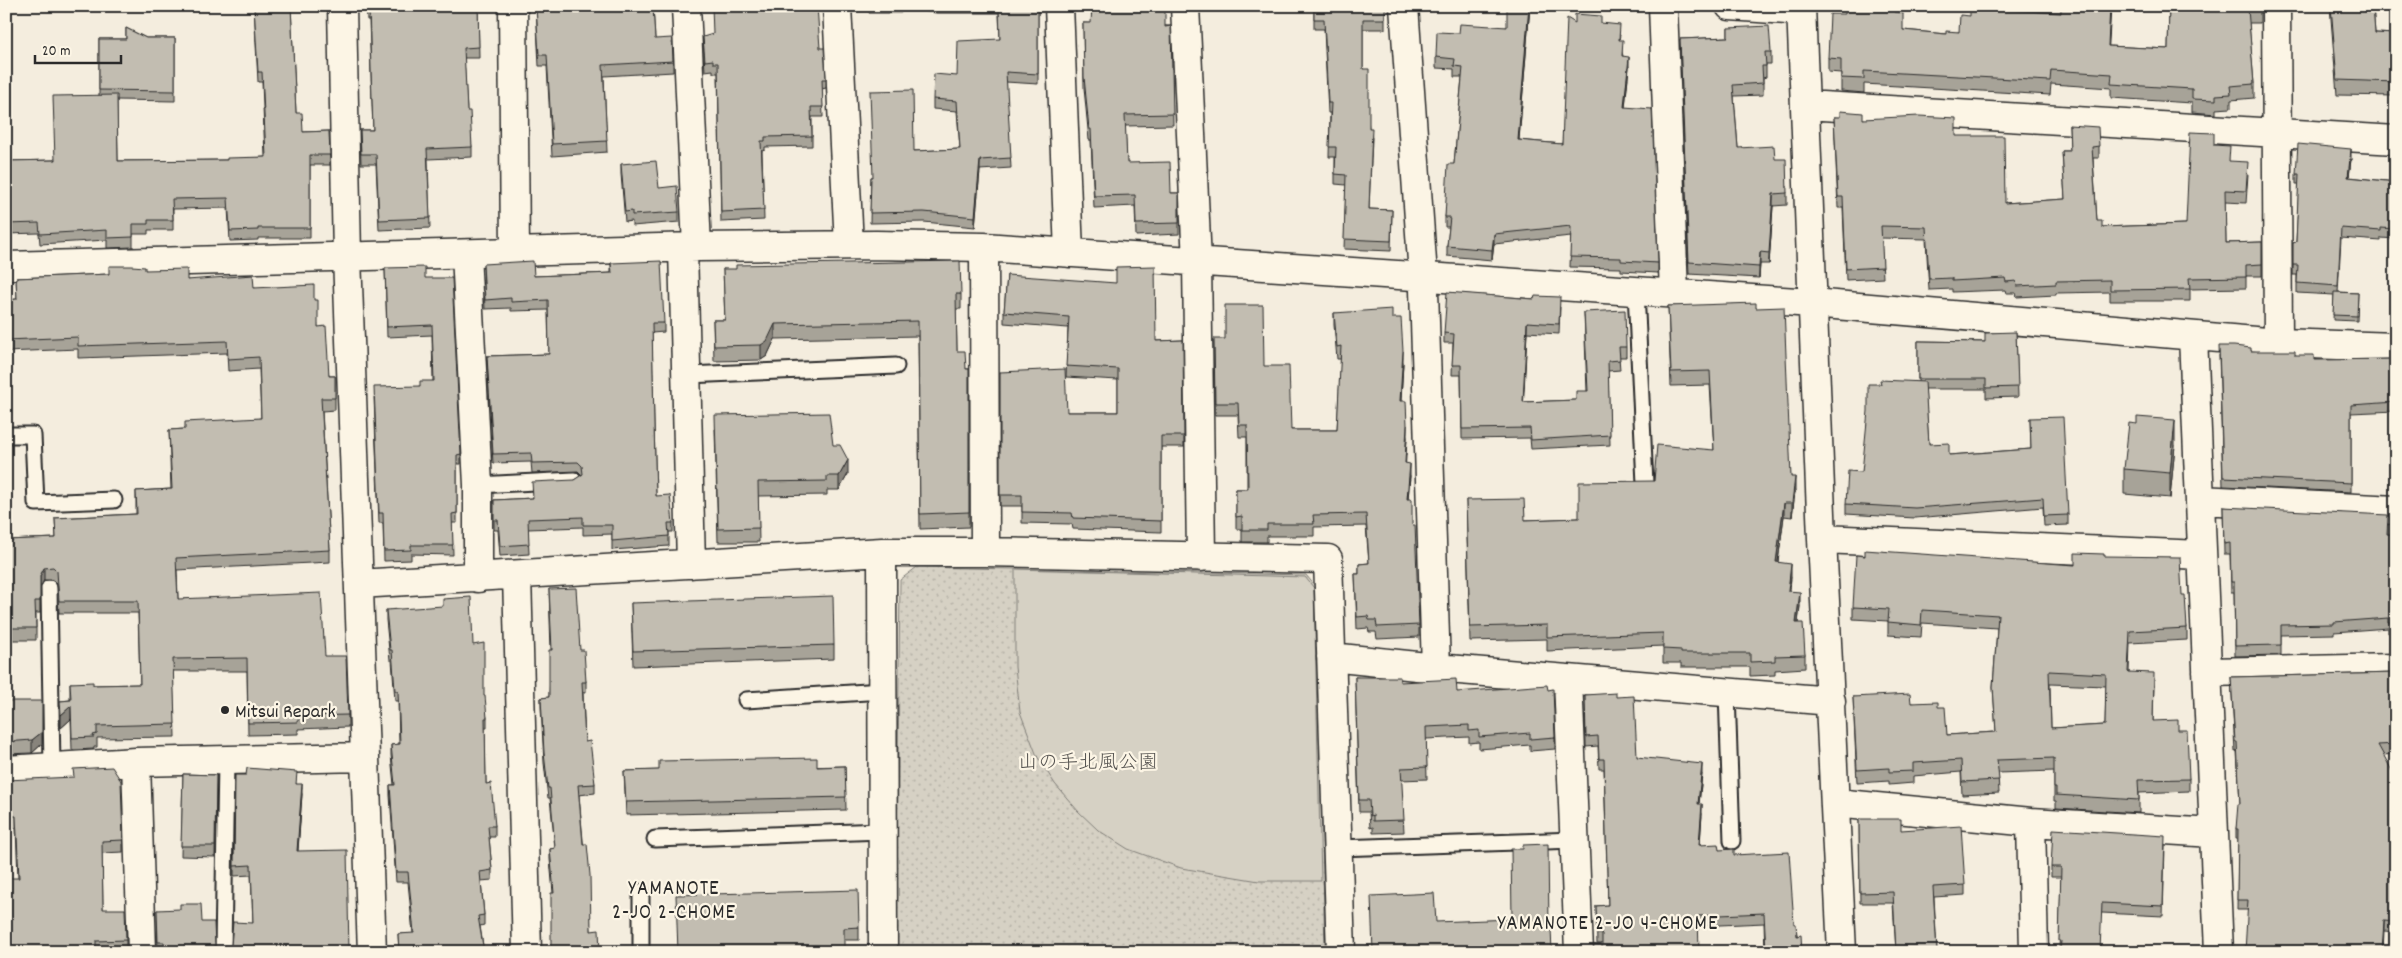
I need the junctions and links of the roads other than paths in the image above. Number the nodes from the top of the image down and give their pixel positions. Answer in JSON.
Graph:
{"nodes":[{"id":1,"x":342,"y":6,"type":"edge"},
{"id":2,"x":513,"y":6,"type":"edge"},
{"id":3,"x":686,"y":6,"type":"edge"},
{"id":4,"x":837,"y":6,"type":"edge"},
{"id":5,"x":1059,"y":6,"type":"edge"},
{"id":6,"x":1185,"y":6,"type":"edge"},
{"id":7,"x":1404,"y":6,"type":"edge"},
{"id":8,"x":1663,"y":6,"type":"edge"},
{"id":9,"x":1730,"y":6,"type":"edge"},
{"id":10,"x":2276,"y":6,"type":"edge"},
{"id":11,"x":1801,"y":8,"type":"edge"},
{"id":12,"x":1805,"y":105,"type":"junction"},
{"id":13,"x":2277,"y":134,"type":"junction"},
{"id":14,"x":2396,"y":140,"type":"edge"},
{"id":15,"x":849,"y":245,"type":"junction"},
{"id":16,"x":984,"y":247,"type":"junction"},
{"id":17,"x":690,"y":248,"type":"junction"},
{"id":18,"x":515,"y":253,"type":"junction"},
{"id":19,"x":466,"y":254,"type":"junction"},
{"id":20,"x":1070,"y":254,"type":"junction"},
{"id":21,"x":347,"y":256,"type":"junction"},
{"id":22,"x":1197,"y":262,"type":"junction"},
{"id":23,"x":6,"y":266,"type":"edge"},
{"id":24,"x":1423,"y":276,"type":"junction"},
{"id":25,"x":1636,"y":291,"type":"junction"},
{"id":26,"x":1674,"y":294,"type":"junction"},
{"id":27,"x":1812,"y":303,"type":"junction"},
{"id":28,"x":2193,"y":336,"type":"junction"},
{"id":29,"x":2278,"y":343,"type":"junction"},
{"id":30,"x":2396,"y":347,"type":"edge"},
{"id":31,"x":896,"y":366,"type":"dead end"},
{"id":32,"x":687,"y":375,"type":"junction"},
{"id":33,"x":6,"y":435,"type":"edge"},
{"id":34,"x":574,"y":480,"type":"edge"},
{"id":35,"x":1645,"y":484,"type":"edge"},
{"id":36,"x":478,"y":485,"type":"junction"},
{"id":37,"x":114,"y":500,"type":"dead end"},
{"id":38,"x":2200,"y":500,"type":"junction"},
{"id":39,"x":2396,"y":510,"type":"edge"},
{"id":40,"x":1822,"y":540,"type":"junction"},
{"id":41,"x":882,"y":552,"type":"junction"},
{"id":42,"x":984,"y":552,"type":"junction"},
{"id":43,"x":2202,"y":554,"type":"junction"},
{"id":44,"x":1201,"y":558,"type":"junction"},
{"id":45,"x":691,"y":564,"type":"junction"},
{"id":46,"x":517,"y":575,"type":"junction"},
{"id":47,"x":478,"y":578,"type":"junction"},
{"id":48,"x":359,"y":584,"type":"junction"},
{"id":49,"x":49,"y":588,"type":"dead end"},
{"id":50,"x":1331,"y":657,"type":"junction"},
{"id":51,"x":1436,"y":668,"type":"junction"},
{"id":52,"x":2396,"y":668,"type":"edge"},
{"id":53,"x":2207,"y":672,"type":"junction"},
{"id":54,"x":1568,"y":679,"type":"junction"},
{"id":55,"x":882,"y":691,"type":"junction"},
{"id":56,"x":1727,"y":692,"type":"junction"},
{"id":57,"x":746,"y":700,"type":"dead end"},
{"id":58,"x":1831,"y":701,"type":"junction"},
{"id":59,"x":365,"y":758,"type":"junction"},
{"id":60,"x":226,"y":760,"type":"junction"},
{"id":61,"x":136,"y":762,"type":"junction"},
{"id":62,"x":52,"y":767,"type":"junction"},
{"id":63,"x":6,"y":770,"type":"edge"},
{"id":64,"x":1835,"y":803,"type":"junction"},
{"id":65,"x":2031,"y":822,"type":"junction"},
{"id":66,"x":882,"y":831,"type":"junction"},
{"id":67,"x":2214,"y":834,"type":"junction"},
{"id":68,"x":655,"y":839,"type":"dead end"},
{"id":69,"x":1575,"y":840,"type":"junction"},
{"id":70,"x":1732,"y":841,"type":"dead end"},
{"id":71,"x":1338,"y":848,"type":"junction"},
{"id":72,"x":641,"y":892,"type":"dead end"},
{"id":73,"x":142,"y":952,"type":"edge"},
{"id":74,"x":223,"y":952,"type":"edge"},
{"id":75,"x":372,"y":952,"type":"edge"},
{"id":76,"x":528,"y":952,"type":"edge"},
{"id":77,"x":641,"y":952,"type":"edge"},
{"id":78,"x":883,"y":952,"type":"edge"},
{"id":79,"x":1342,"y":952,"type":"edge"},
{"id":80,"x":1579,"y":952,"type":"edge"},
{"id":81,"x":1842,"y":952,"type":"edge"},
{"id":82,"x":2034,"y":952,"type":"edge"},
{"id":83,"x":2219,"y":952,"type":"edge"}],
"edges":[{"from":1,"to":21,"type":"street"},
{"from":2,"to":18,"type":"street"},
{"from":3,"to":17,"type":"street"},
{"from":4,"to":15,"type":"street"},
{"from":5,"to":20,"type":"street"},
{"from":6,"to":22,"type":"street"},
{"from":7,"to":24,"type":"street"},
{"from":8,"to":26,"type":"street"},
{"from":9,"to":11,"type":"street"},
{"from":10,"to":13,"type":"street"},
{"from":11,"to":12,"type":"street"},
{"from":12,"to":13,"type":"street"},
{"from":12,"to":27,"type":"street"},
{"from":13,"to":14,"type":"street"},
{"from":13,"to":29,"type":"street"},
{"from":15,"to":16,"type":"street"},
{"from":15,"to":17,"type":"street"},
{"from":16,"to":20,"type":"street"},
{"from":16,"to":42,"type":"street"},
{"from":17,"to":18,"type":"street"},
{"from":17,"to":32,"type":"street"},
{"from":18,"to":19,"type":"street"},
{"from":19,"to":21,"type":"street"},
{"from":19,"to":36,"type":"street"},
{"from":20,"to":22,"type":"street"},
{"from":21,"to":23,"type":"street"},
{"from":21,"to":48,"type":"street"},
{"from":22,"to":24,"type":"street"},
{"from":22,"to":44,"type":"street"},
{"from":24,"to":25,"type":"street"},
{"from":24,"to":51,"type":"street"},
{"from":25,"to":26,"type":"street"},
{"from":25,"to":35,"type":"lane"},
{"from":26,"to":27,"type":"street"},
{"from":27,"to":28,"type":"street"},
{"from":27,"to":40,"type":"street"},
{"from":28,"to":29,"type":"street"},
{"from":28,"to":38,"type":"street"},
{"from":29,"to":30,"type":"street"},
{"from":31,"to":32,"type":"lane"},
{"from":32,"to":45,"type":"street"},
{"from":33,"to":37,"type":"lane"},
{"from":34,"to":36,"type":"lane"},
{"from":36,"to":47,"type":"street"},
{"from":38,"to":39,"type":"street"},
{"from":38,"to":43,"type":"street"},
{"from":40,"to":43,"type":"street"},
{"from":40,"to":58,"type":"street"},
{"from":41,"to":42,"type":"street"},
{"from":41,"to":45,"type":"street"},
{"from":41,"to":55,"type":"street"},
{"from":42,"to":44,"type":"street"},
{"from":43,"to":53,"type":"street"},
{"from":44,"to":50,"type":"street"},
{"from":45,"to":46,"type":"street"},
{"from":46,"to":47,"type":"street"},
{"from":46,"to":76,"type":"street"},
{"from":47,"to":48,"type":"street"},
{"from":48,"to":59,"type":"street"},
{"from":49,"to":62,"type":"lane"},
{"from":50,"to":51,"type":"street"},
{"from":50,"to":71,"type":"street"},
{"from":51,"to":54,"type":"street"},
{"from":52,"to":53,"type":"street"},
{"from":53,"to":67,"type":"street"},
{"from":54,"to":56,"type":"street"},
{"from":54,"to":69,"type":"street"},
{"from":55,"to":57,"type":"lane"},
{"from":55,"to":66,"type":"street"},
{"from":56,"to":58,"type":"street"},
{"from":56,"to":70,"type":"lane"},
{"from":58,"to":64,"type":"street"},
{"from":59,"to":60,"type":"street"},
{"from":59,"to":75,"type":"street"},
{"from":60,"to":61,"type":"street"},
{"from":60,"to":74,"type":"lane"},
{"from":61,"to":62,"type":"street"},
{"from":61,"to":73,"type":"street"},
{"from":62,"to":63,"type":"street"},
{"from":64,"to":65,"type":"street"},
{"from":64,"to":81,"type":"street"},
{"from":65,"to":67,"type":"street"},
{"from":65,"to":82,"type":"street"},
{"from":66,"to":68,"type":"lane"},
{"from":66,"to":78,"type":"street"},
{"from":67,"to":83,"type":"street"},
{"from":69,"to":71,"type":"lane"},
{"from":69,"to":80,"type":"street"},
{"from":71,"to":79,"type":"street"},
{"from":72,"to":77,"type":"lane"}]}
